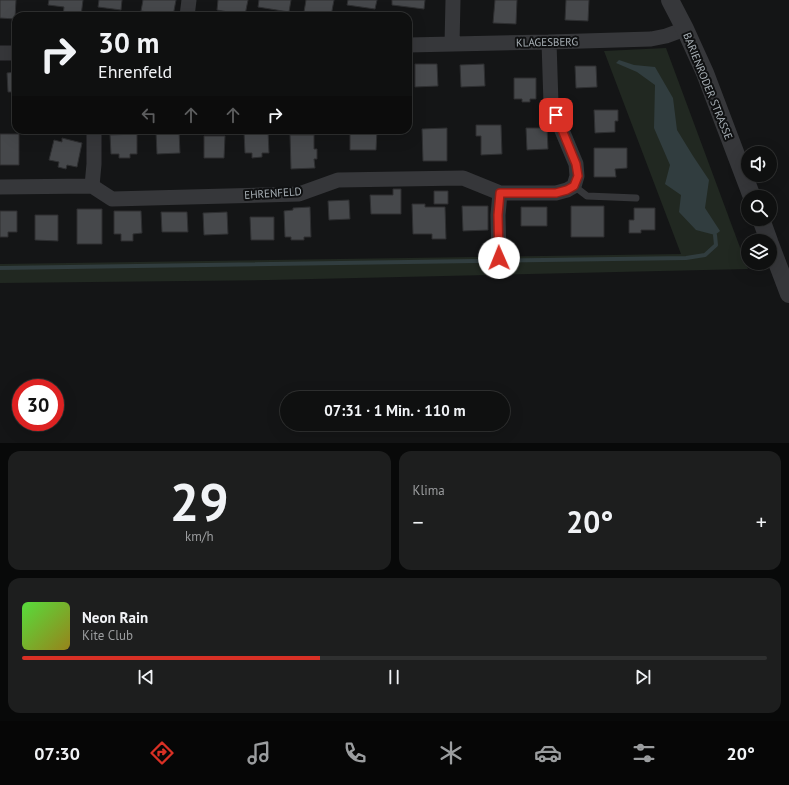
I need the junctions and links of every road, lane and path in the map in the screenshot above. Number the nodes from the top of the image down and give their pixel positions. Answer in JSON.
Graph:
{"nodes":[{"id":1,"x":189,"y":0,"type":"edge"},
{"id":2,"x":452,"y":0,"type":"edge"},
{"id":3,"x":670,"y":0,"type":"edge"},
{"id":4,"x":188,"y":12,"type":"edge"},
{"id":5,"x":685,"y":29,"type":"junction"},
{"id":6,"x":549,"y":42,"type":"junction"},
{"id":7,"x":452,"y":44,"type":"junction"},
{"id":8,"x":412,"y":45,"type":"edge"},
{"id":9,"x":0,"y":53,"type":"edge"},
{"id":10,"x":12,"y":53,"type":"edge"},
{"id":11,"x":94,"y":134,"type":"edge"},
{"id":12,"x":92,"y":186,"type":"junction"},
{"id":13,"x":574,"y":186,"type":"junction"},
{"id":14,"x":0,"y":187,"type":"edge"},
{"id":15,"x":749,"y":190,"type":"edge"},
{"id":16,"x":500,"y":193,"type":"junction"},
{"id":17,"x":636,"y":198,"type":"dead end"},
{"id":18,"x":499,"y":258,"type":"dead end"},
{"id":19,"x":777,"y":261,"type":"edge"},
{"id":20,"x":789,"y":294,"type":"edge"}],
"edges":[{"from":1,"to":4,"type":"street"},
{"from":2,"to":7,"type":"street"},
{"from":3,"to":5,"type":"street","name":"BARIENRODER STRASSE"},
{"from":5,"to":6,"type":"street","name":"KLAGESBERG"},
{"from":5,"to":15,"type":"street","name":"BARIENRODER STRASSE"},
{"from":6,"to":7,"type":"street","name":"KLAGESBERG"},
{"from":6,"to":13,"type":"street"},
{"from":7,"to":8,"type":"street","name":"KLAGESBERG"},
{"from":9,"to":10,"type":"street"},
{"from":11,"to":12,"type":"street"},
{"from":12,"to":14,"type":"street"},
{"from":12,"to":16,"type":"street","name":"EHRENFELD"},
{"from":13,"to":16,"type":"street","name":"EHRENFELD"},
{"from":13,"to":17,"type":"lane"},
{"from":16,"to":18,"type":"street"},
{"from":19,"to":20,"type":"street"}]}
